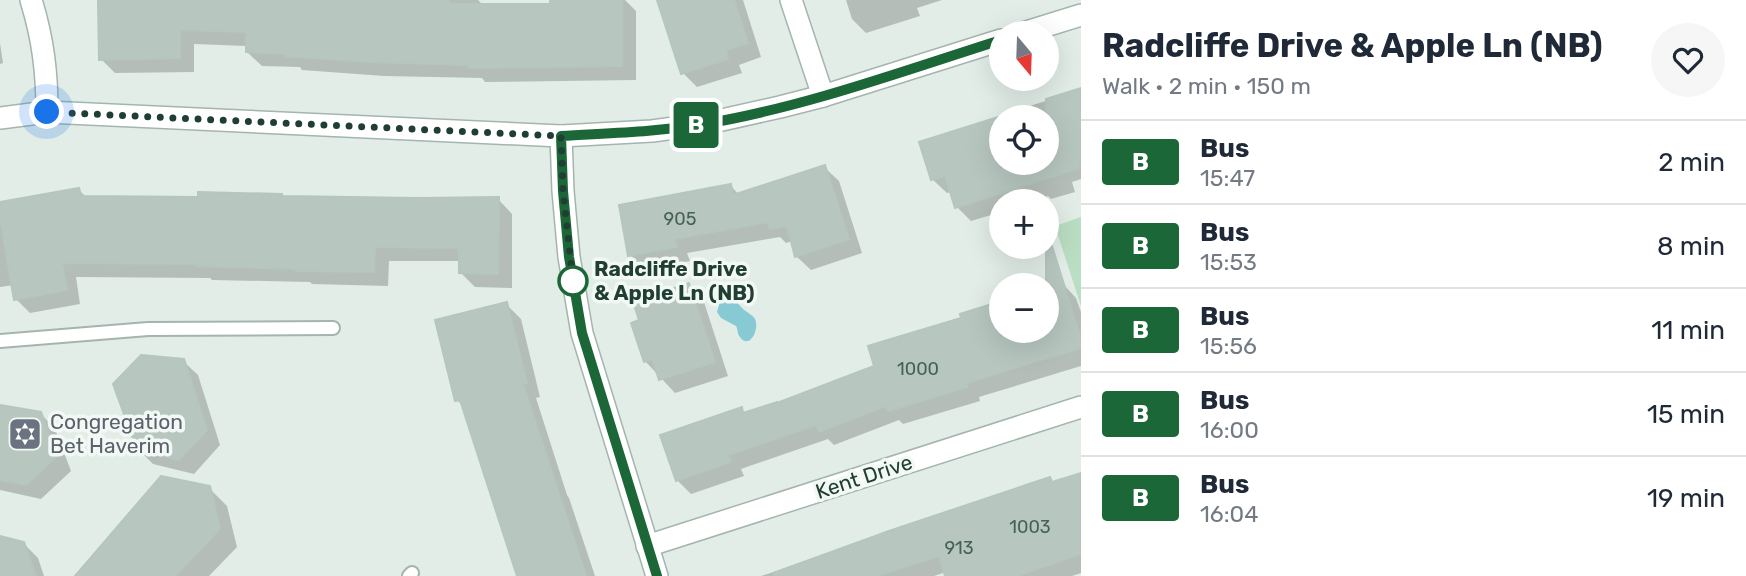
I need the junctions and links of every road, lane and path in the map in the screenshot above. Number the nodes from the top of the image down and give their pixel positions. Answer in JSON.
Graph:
{"nodes":[{"id":1,"x":31,"y":0,"type":"edge"},
{"id":2,"x":791,"y":0,"type":"edge"},
{"id":3,"x":1081,"y":15,"type":"edge"},
{"id":4,"x":1059,"y":22,"type":"edge"},
{"id":5,"x":989,"y":44,"type":"edge"},
{"id":6,"x":823,"y":96,"type":"junction"},
{"id":7,"x":47,"y":112,"type":"junction"},
{"id":8,"x":0,"y":118,"type":"edge"},
{"id":9,"x":561,"y":136,"type":"junction"},
{"id":10,"x":332,"y":328,"type":"dead end"},
{"id":11,"x":0,"y":341,"type":"edge"},
{"id":12,"x":1081,"y":407,"type":"edge"},
{"id":13,"x":647,"y":546,"type":"junction"},
{"id":14,"x":657,"y":576,"type":"edge"}],
"edges":[{"from":1,"to":7,"type":"street"},
{"from":2,"to":6,"type":"street"},
{"from":3,"to":4,"type":"street"},
{"from":5,"to":6,"type":"street"},
{"from":6,"to":9,"type":"street"},
{"from":7,"to":8,"type":"street"},
{"from":7,"to":9,"type":"street"},
{"from":9,"to":13,"type":"street"},
{"from":10,"to":11,"type":"lane"},
{"from":12,"to":13,"type":"street","name":"Kent Drive"},
{"from":13,"to":14,"type":"street"}]}
